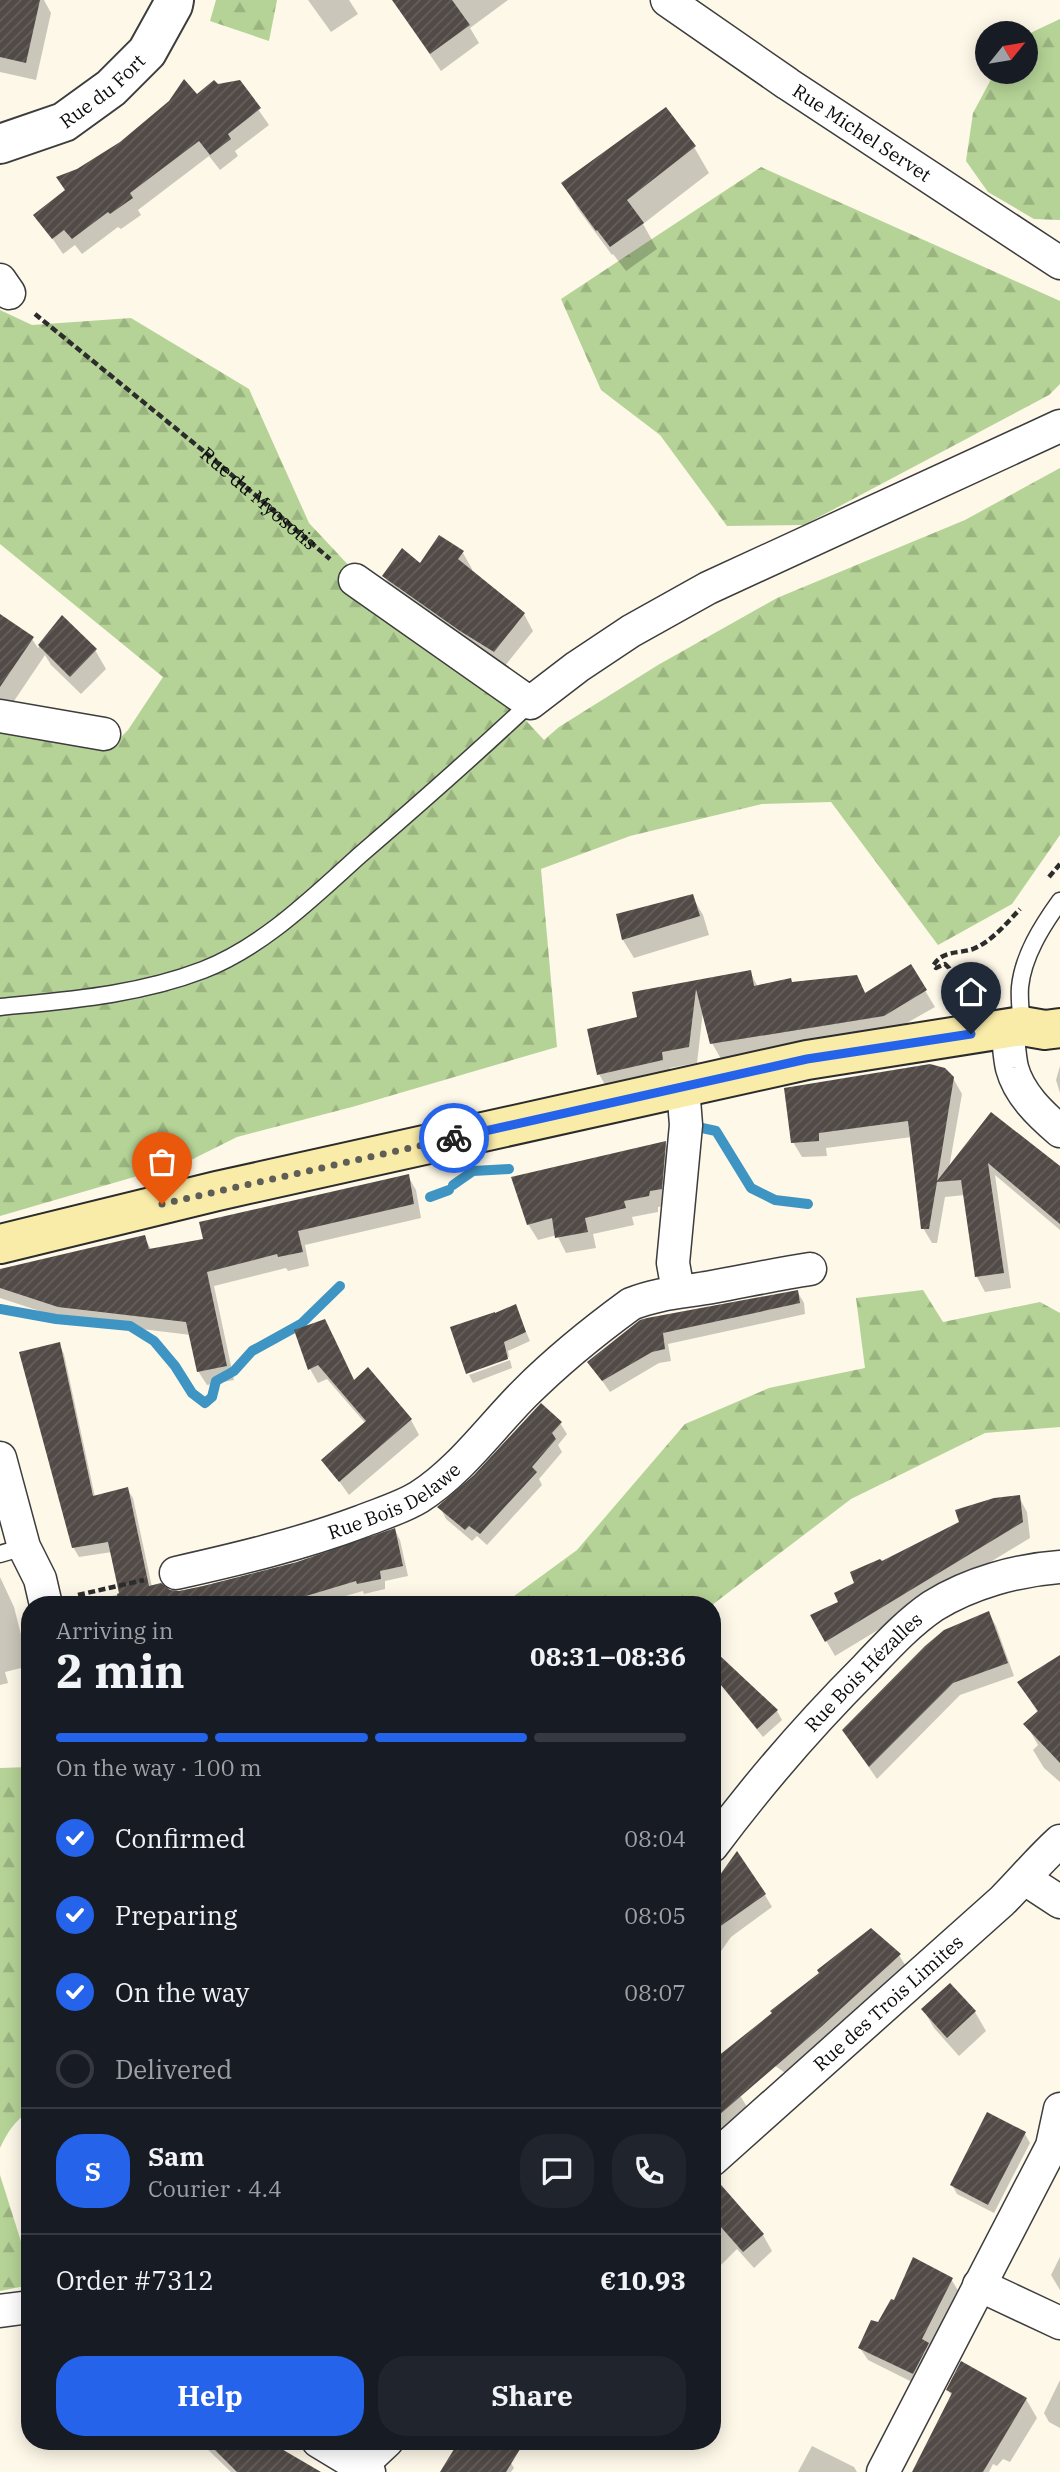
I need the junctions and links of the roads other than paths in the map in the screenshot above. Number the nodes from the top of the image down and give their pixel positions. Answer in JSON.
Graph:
{"nodes":[{"id":1,"x":174,"y":0,"type":"edge"},
{"id":2,"x":667,"y":0,"type":"edge"},
{"id":3,"x":0,"y":144,"type":"edge"},
{"id":4,"x":1060,"y":263,"type":"edge"},
{"id":5,"x":1060,"y":426,"type":"edge"},
{"id":6,"x":355,"y":580,"type":"road end"},
{"id":7,"x":530,"y":703,"type":"junction"},
{"id":8,"x":0,"y":716,"type":"edge"},
{"id":9,"x":104,"y":734,"type":"dead end"},
{"id":10,"x":1060,"y":901,"type":"edge"},
{"id":11,"x":0,"y":1007,"type":"edge"},
{"id":12,"x":1060,"y":1028,"type":"edge"},
{"id":13,"x":1000,"y":1029,"type":"junction"},
{"id":14,"x":683,"y":1087,"type":"junction"},
{"id":15,"x":1060,"y":1131,"type":"edge"},
{"id":16,"x":0,"y":1244,"type":"edge"},
{"id":17,"x":810,"y":1269,"type":"dead end"},
{"id":18,"x":678,"y":1291,"type":"junction"},
{"id":19,"x":0,"y":1458,"type":"edge"},
{"id":20,"x":12,"y":1550,"type":"edge"},
{"id":21,"x":1060,"y":1567,"type":"edge"},
{"id":22,"x":176,"y":1573,"type":"road end"},
{"id":23,"x":44,"y":1596,"type":"edge"},
{"id":24,"x":721,"y":1834,"type":"edge"},
{"id":25,"x":1060,"y":1841,"type":"edge"},
{"id":26,"x":1025,"y":1879,"type":"junction"},
{"id":27,"x":1060,"y":1902,"type":"edge"},
{"id":28,"x":1060,"y":2109,"type":"edge"},
{"id":29,"x":721,"y":2152,"type":"edge"},
{"id":30,"x":979,"y":2284,"type":"junction"},
{"id":31,"x":21,"y":2308,"type":"edge"},
{"id":32,"x":0,"y":2311,"type":"edge"},
{"id":33,"x":1060,"y":2323,"type":"edge"},
{"id":34,"x":331,"y":2450,"type":"edge"},
{"id":35,"x":379,"y":2450,"type":"edge"},
{"id":36,"x":361,"y":2470,"type":"edge"},
{"id":37,"x":883,"y":2472,"type":"edge"}],
"edges":[{"from":1,"to":3,"type":"street","name":"Rue du Fort"},
{"from":2,"to":4,"type":"street","name":"Rue Michel Servet"},
{"from":5,"to":7,"type":"street"},
{"from":6,"to":7,"type":"street"},
{"from":7,"to":11,"type":"lane"},
{"from":8,"to":9,"type":"street"},
{"from":10,"to":13,"type":"lane"},
{"from":12,"to":13,"type":"main road"},
{"from":13,"to":14,"type":"main road"},
{"from":13,"to":15,"type":"street"},
{"from":14,"to":16,"type":"main road"},
{"from":14,"to":18,"type":"street"},
{"from":17,"to":18,"type":"street","name":"Rue Bois Delawe"},
{"from":18,"to":22,"type":"street","name":"Rue Bois Delawe"},
{"from":19,"to":20,"type":"street"},
{"from":20,"to":23,"type":"street"},
{"from":21,"to":24,"type":"street","name":"Rue Bois Hézalles"},
{"from":25,"to":26,"type":"street","name":"Rue des Trois Limites"},
{"from":26,"to":27,"type":"street"},
{"from":26,"to":29,"type":"street","name":"Rue des Trois Limites"},
{"from":28,"to":30,"type":"street"},
{"from":30,"to":33,"type":"street"},
{"from":30,"to":37,"type":"street"},
{"from":31,"to":32,"type":"street"},
{"from":34,"to":36,"type":"street"},
{"from":35,"to":36,"type":"street"}]}
